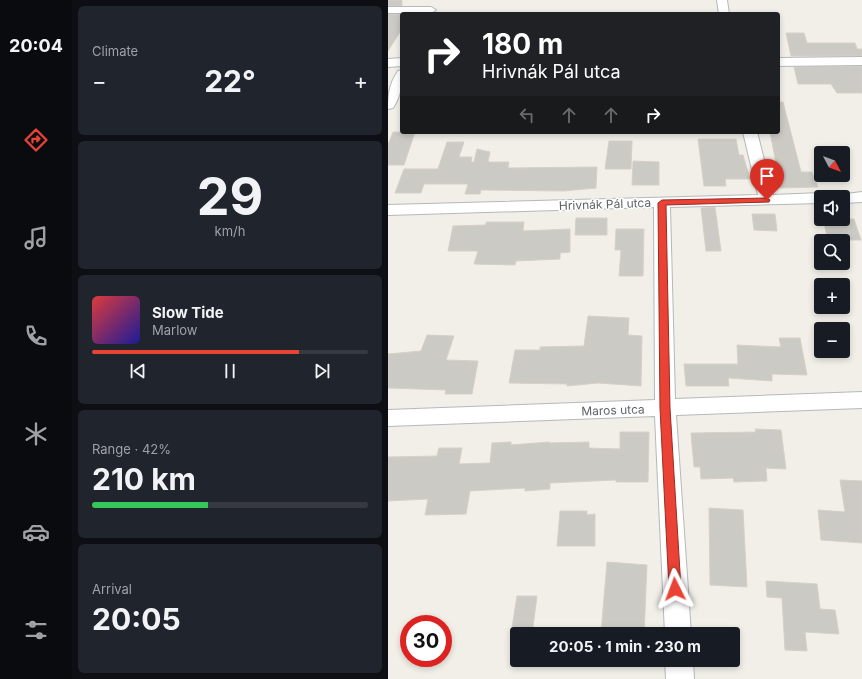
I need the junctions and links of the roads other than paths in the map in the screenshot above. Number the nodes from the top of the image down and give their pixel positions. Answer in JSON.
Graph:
{"nodes":[{"id":1,"x":437,"y":0,"type":"edge"},
{"id":2,"x":722,"y":0,"type":"edge"},
{"id":3,"x":388,"y":10,"type":"edge"},
{"id":4,"x":430,"y":12,"type":"edge"},
{"id":5,"x":724,"y":12,"type":"edge"},
{"id":6,"x":862,"y":61,"type":"edge"},
{"id":7,"x":400,"y":62,"type":"edge"},
{"id":8,"x":780,"y":62,"type":"edge"},
{"id":9,"x":388,"y":63,"type":"edge"},
{"id":10,"x":400,"y":78,"type":"edge"},
{"id":11,"x":388,"y":105,"type":"edge"},
{"id":12,"x":750,"y":134,"type":"edge"},
{"id":13,"x":862,"y":197,"type":"edge"},
{"id":14,"x":814,"y":198,"type":"edge"},
{"id":15,"x":850,"y":198,"type":"edge"},
{"id":16,"x":767,"y":200,"type":"junction"},
{"id":17,"x":662,"y":203,"type":"junction"},
{"id":18,"x":388,"y":210,"type":"edge"},
{"id":19,"x":862,"y":400,"type":"edge"},
{"id":20,"x":665,"y":408,"type":"junction"},
{"id":21,"x":388,"y":418,"type":"edge"},
{"id":22,"x":678,"y":627,"type":"edge"},
{"id":23,"x":679,"y":667,"type":"edge"},
{"id":24,"x":680,"y":679,"type":"edge"}],
"edges":[{"from":1,"to":4,"type":"street"},
{"from":2,"to":5,"type":"street"},
{"from":3,"to":4,"type":"street"},
{"from":6,"to":8,"type":"street"},
{"from":7,"to":9,"type":"street"},
{"from":10,"to":11,"type":"street"},
{"from":12,"to":16,"type":"street"},
{"from":13,"to":15,"type":"street"},
{"from":14,"to":16,"type":"street","name":"Hrivnák Pál utca"},
{"from":16,"to":17,"type":"street","name":"Hrivnák Pál utca"},
{"from":17,"to":18,"type":"street","name":"Hrivnák Pál utca"},
{"from":17,"to":20,"type":"street"},
{"from":19,"to":20,"type":"street","name":"Maros utca"},
{"from":20,"to":21,"type":"street","name":"Maros utca"},
{"from":20,"to":22,"type":"street"},
{"from":23,"to":24,"type":"street"}]}
